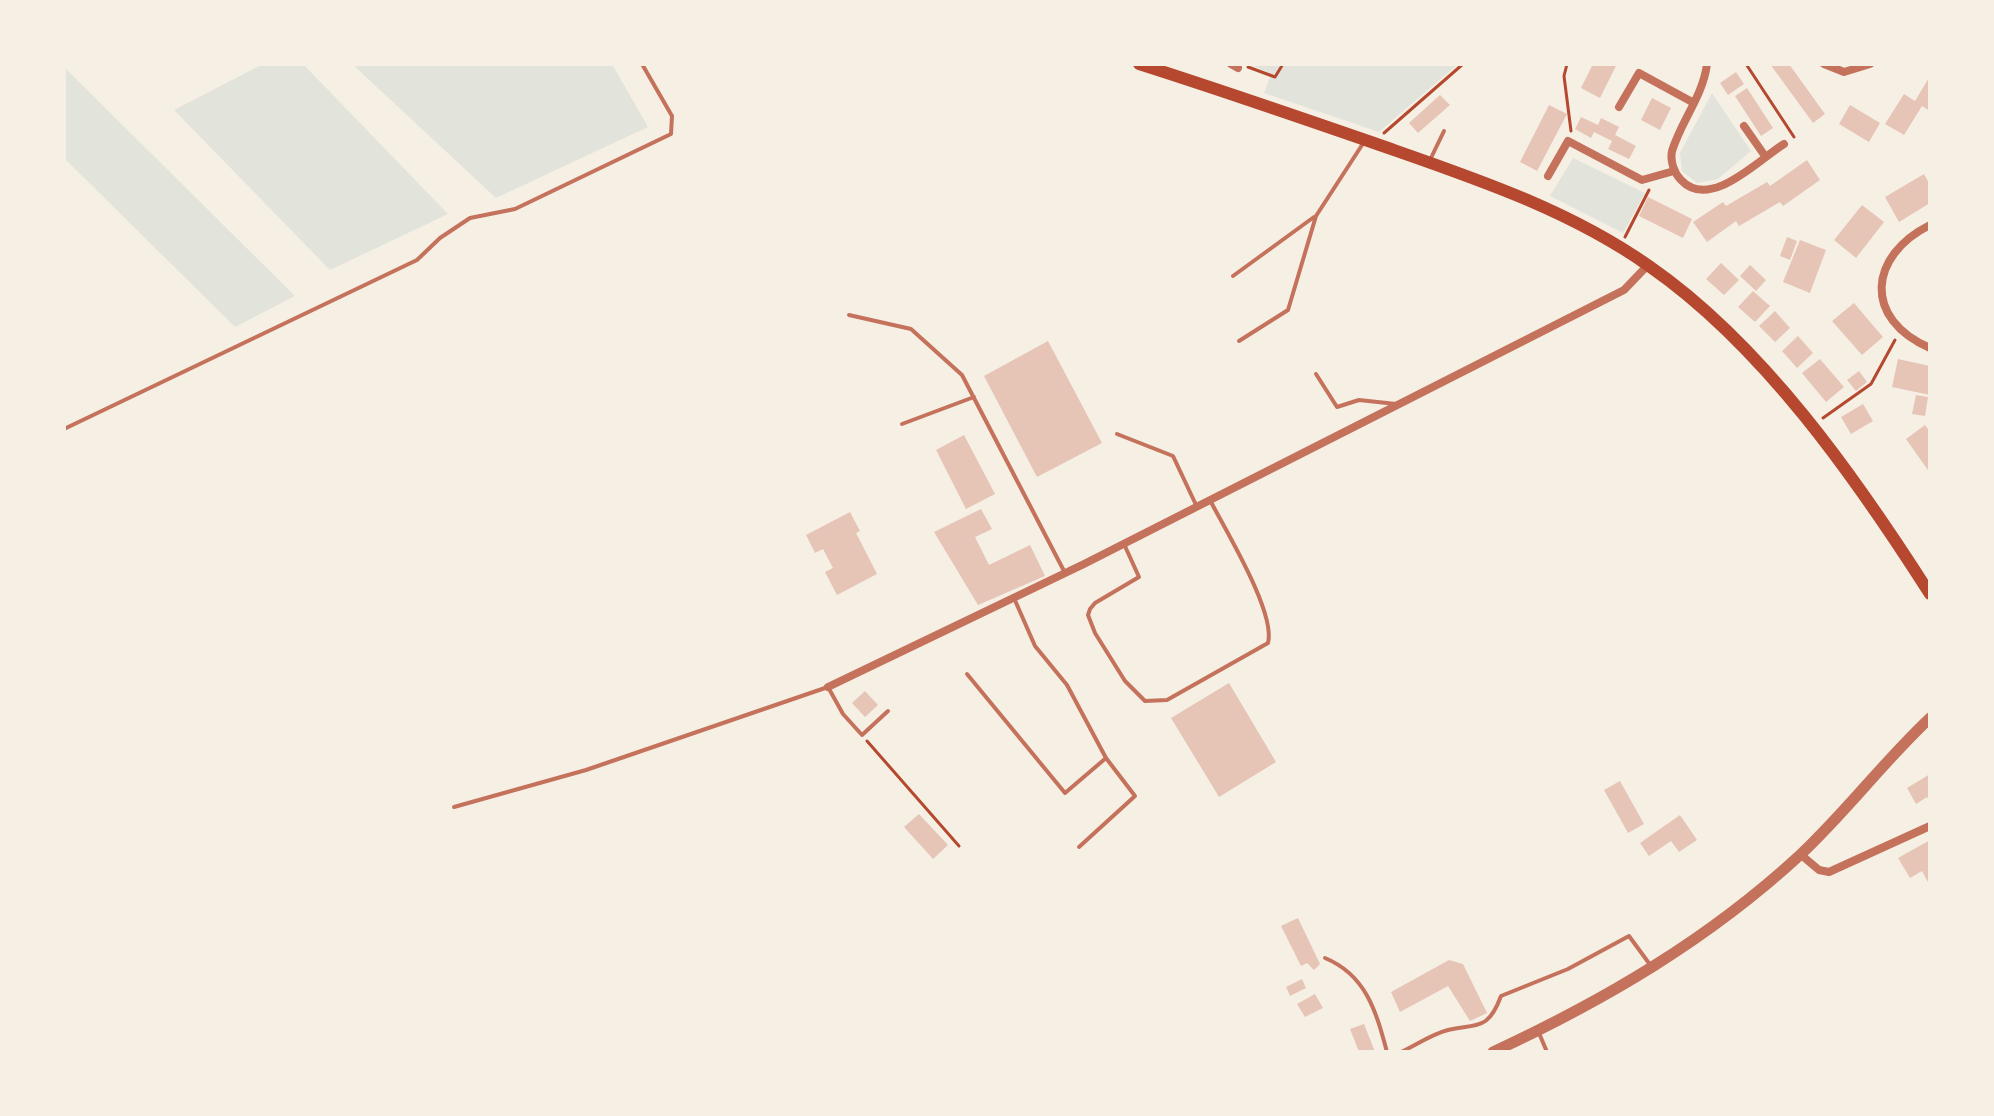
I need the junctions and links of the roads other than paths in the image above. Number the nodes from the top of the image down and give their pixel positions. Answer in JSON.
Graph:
{"nodes":[{"id":1,"x":642,"y":64,"type":"edge"},
{"id":2,"x":1139,"y":64,"type":"edge"},
{"id":3,"x":1707,"y":64,"type":"edge"},
{"id":4,"x":1824,"y":64,"type":"edge"},
{"id":5,"x":1870,"y":64,"type":"edge"},
{"id":6,"x":1694,"y":103,"type":"junction"},
{"id":7,"x":1619,"y":107,"type":"dead end"},
{"id":8,"x":1744,"y":126,"type":"dead end"},
{"id":9,"x":1444,"y":131,"type":"dead end"},
{"id":10,"x":1369,"y":142,"type":"junction"},
{"id":11,"x":1784,"y":144,"type":"road end"},
{"id":12,"x":1765,"y":156,"type":"junction"},
{"id":13,"x":1429,"y":162,"type":"junction"},
{"id":14,"x":1674,"y":171,"type":"junction"},
{"id":15,"x":1548,"y":176,"type":"dead end"},
{"id":16,"x":1316,"y":216,"type":"junction"},
{"id":17,"x":1930,"y":225,"type":"edge"},
{"id":18,"x":1648,"y":265,"type":"junction"},
{"id":19,"x":1233,"y":276,"type":"dead end"},
{"id":20,"x":849,"y":315,"type":"dead end"},
{"id":21,"x":1239,"y":341,"type":"dead end"},
{"id":22,"x":1930,"y":348,"type":"edge"},
{"id":23,"x":1316,"y":374,"type":"dead end"},
{"id":24,"x":974,"y":397,"type":"junction"},
{"id":25,"x":1398,"y":404,"type":"junction"},
{"id":26,"x":902,"y":424,"type":"dead end"},
{"id":27,"x":64,"y":429,"type":"edge"},
{"id":28,"x":1117,"y":434,"type":"dead end"},
{"id":29,"x":1210,"y":500,"type":"junction"},
{"id":30,"x":1197,"y":507,"type":"junction"},
{"id":31,"x":1124,"y":544,"type":"junction"},
{"id":32,"x":1065,"y":573,"type":"junction"},
{"id":33,"x":1930,"y":594,"type":"edge"},
{"id":34,"x":1014,"y":598,"type":"junction"},
{"id":35,"x":967,"y":674,"type":"dead end"},
{"id":36,"x":828,"y":687,"type":"junction"},
{"id":37,"x":888,"y":711,"type":"dead end"},
{"id":38,"x":1930,"y":718,"type":"edge"},
{"id":39,"x":1106,"y":758,"type":"junction"},
{"id":40,"x":454,"y":807,"type":"dead end"},
{"id":41,"x":1930,"y":826,"type":"edge"},
{"id":42,"x":1079,"y":847,"type":"dead end"},
{"id":43,"x":1800,"y":854,"type":"junction"},
{"id":44,"x":1325,"y":958,"type":"dead end"},
{"id":45,"x":1653,"y":968,"type":"junction"},
{"id":46,"x":1538,"y":1031,"type":"junction"},
{"id":47,"x":1387,"y":1052,"type":"edge"},
{"id":48,"x":1401,"y":1052,"type":"edge"},
{"id":49,"x":1493,"y":1052,"type":"edge"},
{"id":50,"x":1547,"y":1052,"type":"edge"}],
"edges":[{"from":1,"to":27,"type":"lane"},
{"from":2,"to":10,"type":"main road"},
{"from":3,"to":6,"type":"street"},
{"from":4,"to":5,"type":"street"},
{"from":6,"to":7,"type":"street"},
{"from":6,"to":14,"type":"street"},
{"from":8,"to":12,"type":"street"},
{"from":9,"to":13,"type":"lane"},
{"from":10,"to":13,"type":"main road"},
{"from":10,"to":16,"type":"lane"},
{"from":11,"to":12,"type":"street"},
{"from":12,"to":14,"type":"street"},
{"from":13,"to":18,"type":"main road"},
{"from":14,"to":15,"type":"street"},
{"from":16,"to":19,"type":"lane"},
{"from":16,"to":21,"type":"lane"},
{"from":17,"to":22,"type":"street"},
{"from":18,"to":25,"type":"street"},
{"from":18,"to":33,"type":"main road"},
{"from":20,"to":24,"type":"lane"},
{"from":23,"to":25,"type":"lane"},
{"from":24,"to":26,"type":"lane"},
{"from":24,"to":32,"type":"lane"},
{"from":25,"to":29,"type":"street"},
{"from":28,"to":30,"type":"lane"},
{"from":29,"to":30,"type":"street"},
{"from":29,"to":31,"type":"lane"},
{"from":30,"to":31,"type":"street"},
{"from":31,"to":32,"type":"street"},
{"from":32,"to":34,"type":"street"},
{"from":34,"to":36,"type":"street"},
{"from":34,"to":39,"type":"lane"},
{"from":35,"to":39,"type":"lane"},
{"from":36,"to":37,"type":"lane"},
{"from":36,"to":40,"type":"lane"},
{"from":38,"to":43,"type":"street"},
{"from":39,"to":42,"type":"lane"},
{"from":41,"to":43,"type":"street"},
{"from":43,"to":45,"type":"street"},
{"from":44,"to":47,"type":"lane"},
{"from":45,"to":46,"type":"street"},
{"from":45,"to":48,"type":"lane"},
{"from":46,"to":49,"type":"street"},
{"from":46,"to":50,"type":"lane"}]}
